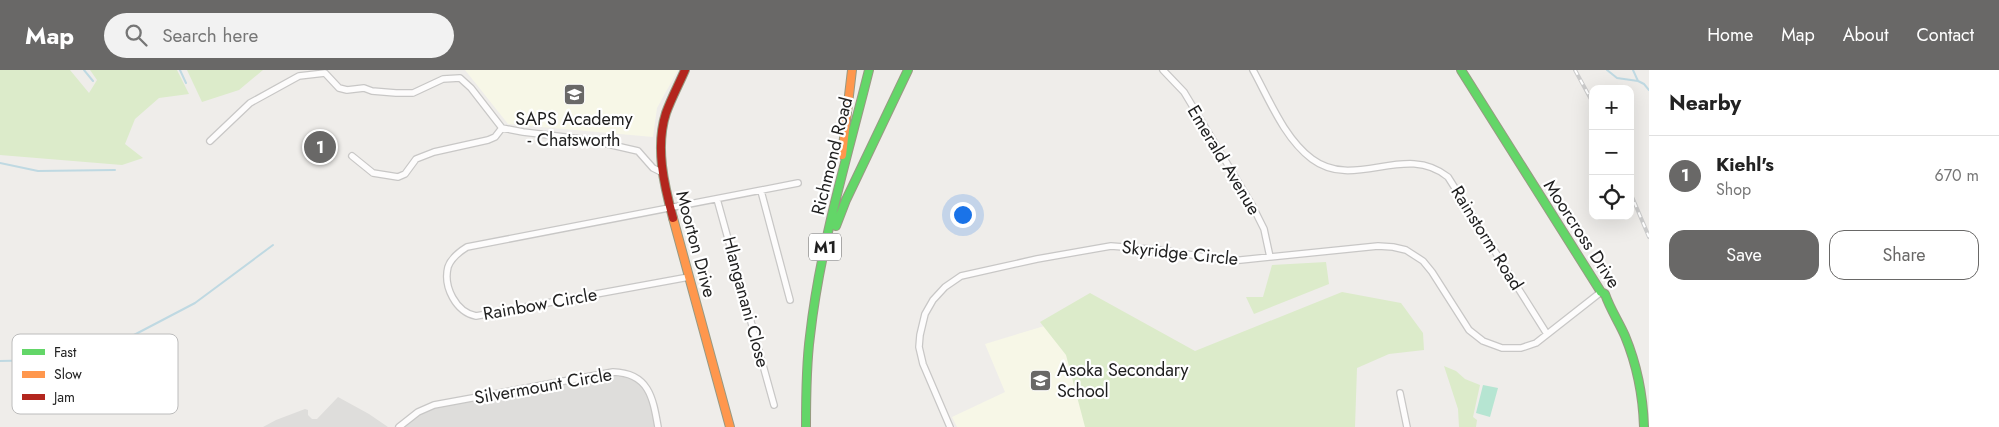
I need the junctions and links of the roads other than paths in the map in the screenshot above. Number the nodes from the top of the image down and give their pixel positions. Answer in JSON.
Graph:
{"nodes":[{"id":1,"x":685,"y":70,"type":"edge"},
{"id":2,"x":852,"y":70,"type":"edge"},
{"id":3,"x":869,"y":70,"type":"edge"},
{"id":4,"x":908,"y":70,"type":"edge"},
{"id":5,"x":1163,"y":70,"type":"edge"},
{"id":6,"x":1252,"y":70,"type":"edge"},
{"id":7,"x":1461,"y":70,"type":"edge"},
{"id":8,"x":502,"y":128,"type":"junction"},
{"id":9,"x":210,"y":141,"type":"dead end"},
{"id":10,"x":352,"y":156,"type":"dead end"},
{"id":11,"x":663,"y":173,"type":"junction"},
{"id":12,"x":798,"y":183,"type":"dead end"},
{"id":13,"x":761,"y":190,"type":"junction"},
{"id":14,"x":717,"y":199,"type":"junction"},
{"id":15,"x":670,"y":208,"type":"junction"},
{"id":16,"x":833,"y":215,"type":"junction"},
{"id":17,"x":1270,"y":257,"type":"junction"},
{"id":18,"x":690,"y":277,"type":"junction"},
{"id":19,"x":1600,"y":292,"type":"junction"},
{"id":20,"x":790,"y":300,"type":"dead end"},
{"id":21,"x":813,"y":302,"type":"junction"},
{"id":22,"x":1547,"y":334,"type":"junction"},
{"id":23,"x":1400,"y":393,"type":"dead end"},
{"id":24,"x":774,"y":405,"type":"dead end"},
{"id":25,"x":399,"y":427,"type":"edge"},
{"id":26,"x":658,"y":427,"type":"edge"},
{"id":27,"x":730,"y":427,"type":"edge"},
{"id":28,"x":806,"y":427,"type":"edge"},
{"id":29,"x":950,"y":427,"type":"edge"},
{"id":30,"x":1407,"y":427,"type":"edge"},
{"id":31,"x":1644,"y":427,"type":"edge"}],
"edges":[{"from":1,"to":11,"type":"main road","name":"Moorton Drive"},
{"from":2,"to":16,"type":"main road"},
{"from":3,"to":16,"type":"main road","name":"Richmond Road","number":"M1"},
{"from":4,"to":21,"type":"main road"},
{"from":5,"to":17,"type":"street","name":"Emerald Avenue"},
{"from":6,"to":22,"type":"street","name":"Rainstorm Road"},
{"from":7,"to":19,"type":"main road","name":"Moorcross Drive"},
{"from":8,"to":9,"type":"street"},
{"from":8,"to":10,"type":"street"},
{"from":8,"to":11,"type":"street"},
{"from":11,"to":15,"type":"main road","name":"Moorton Drive"},
{"from":12,"to":13,"type":"street","name":"Rainbow Circle"},
{"from":13,"to":14,"type":"street","name":"Rainbow Circle"},
{"from":13,"to":20,"type":"street"},
{"from":14,"to":15,"type":"street","name":"Rainbow Circle"},
{"from":14,"to":24,"type":"street","name":"Hlanganani Close"},
{"from":15,"to":18,"type":"main road","name":"Moorton Drive"},
{"from":15,"to":18,"type":"street","name":"Rainbow Circle"},
{"from":16,"to":21,"type":"main road","name":"Richmond Road","number":"M1"},
{"from":17,"to":22,"type":"street","name":"Skyridge Circle"},
{"from":17,"to":29,"type":"street","name":"Skyridge Circle"},
{"from":18,"to":27,"type":"main road","name":"Moorton Drive"},
{"from":19,"to":22,"type":"street","name":"Skyridge Circle"},
{"from":19,"to":31,"type":"main road","name":"Moorcross Drive"},
{"from":21,"to":28,"type":"main road","name":"Richmond Road","number":"M1"},
{"from":23,"to":30,"type":"street"},
{"from":25,"to":26,"type":"street","name":"Silvermount Circle"}]}
